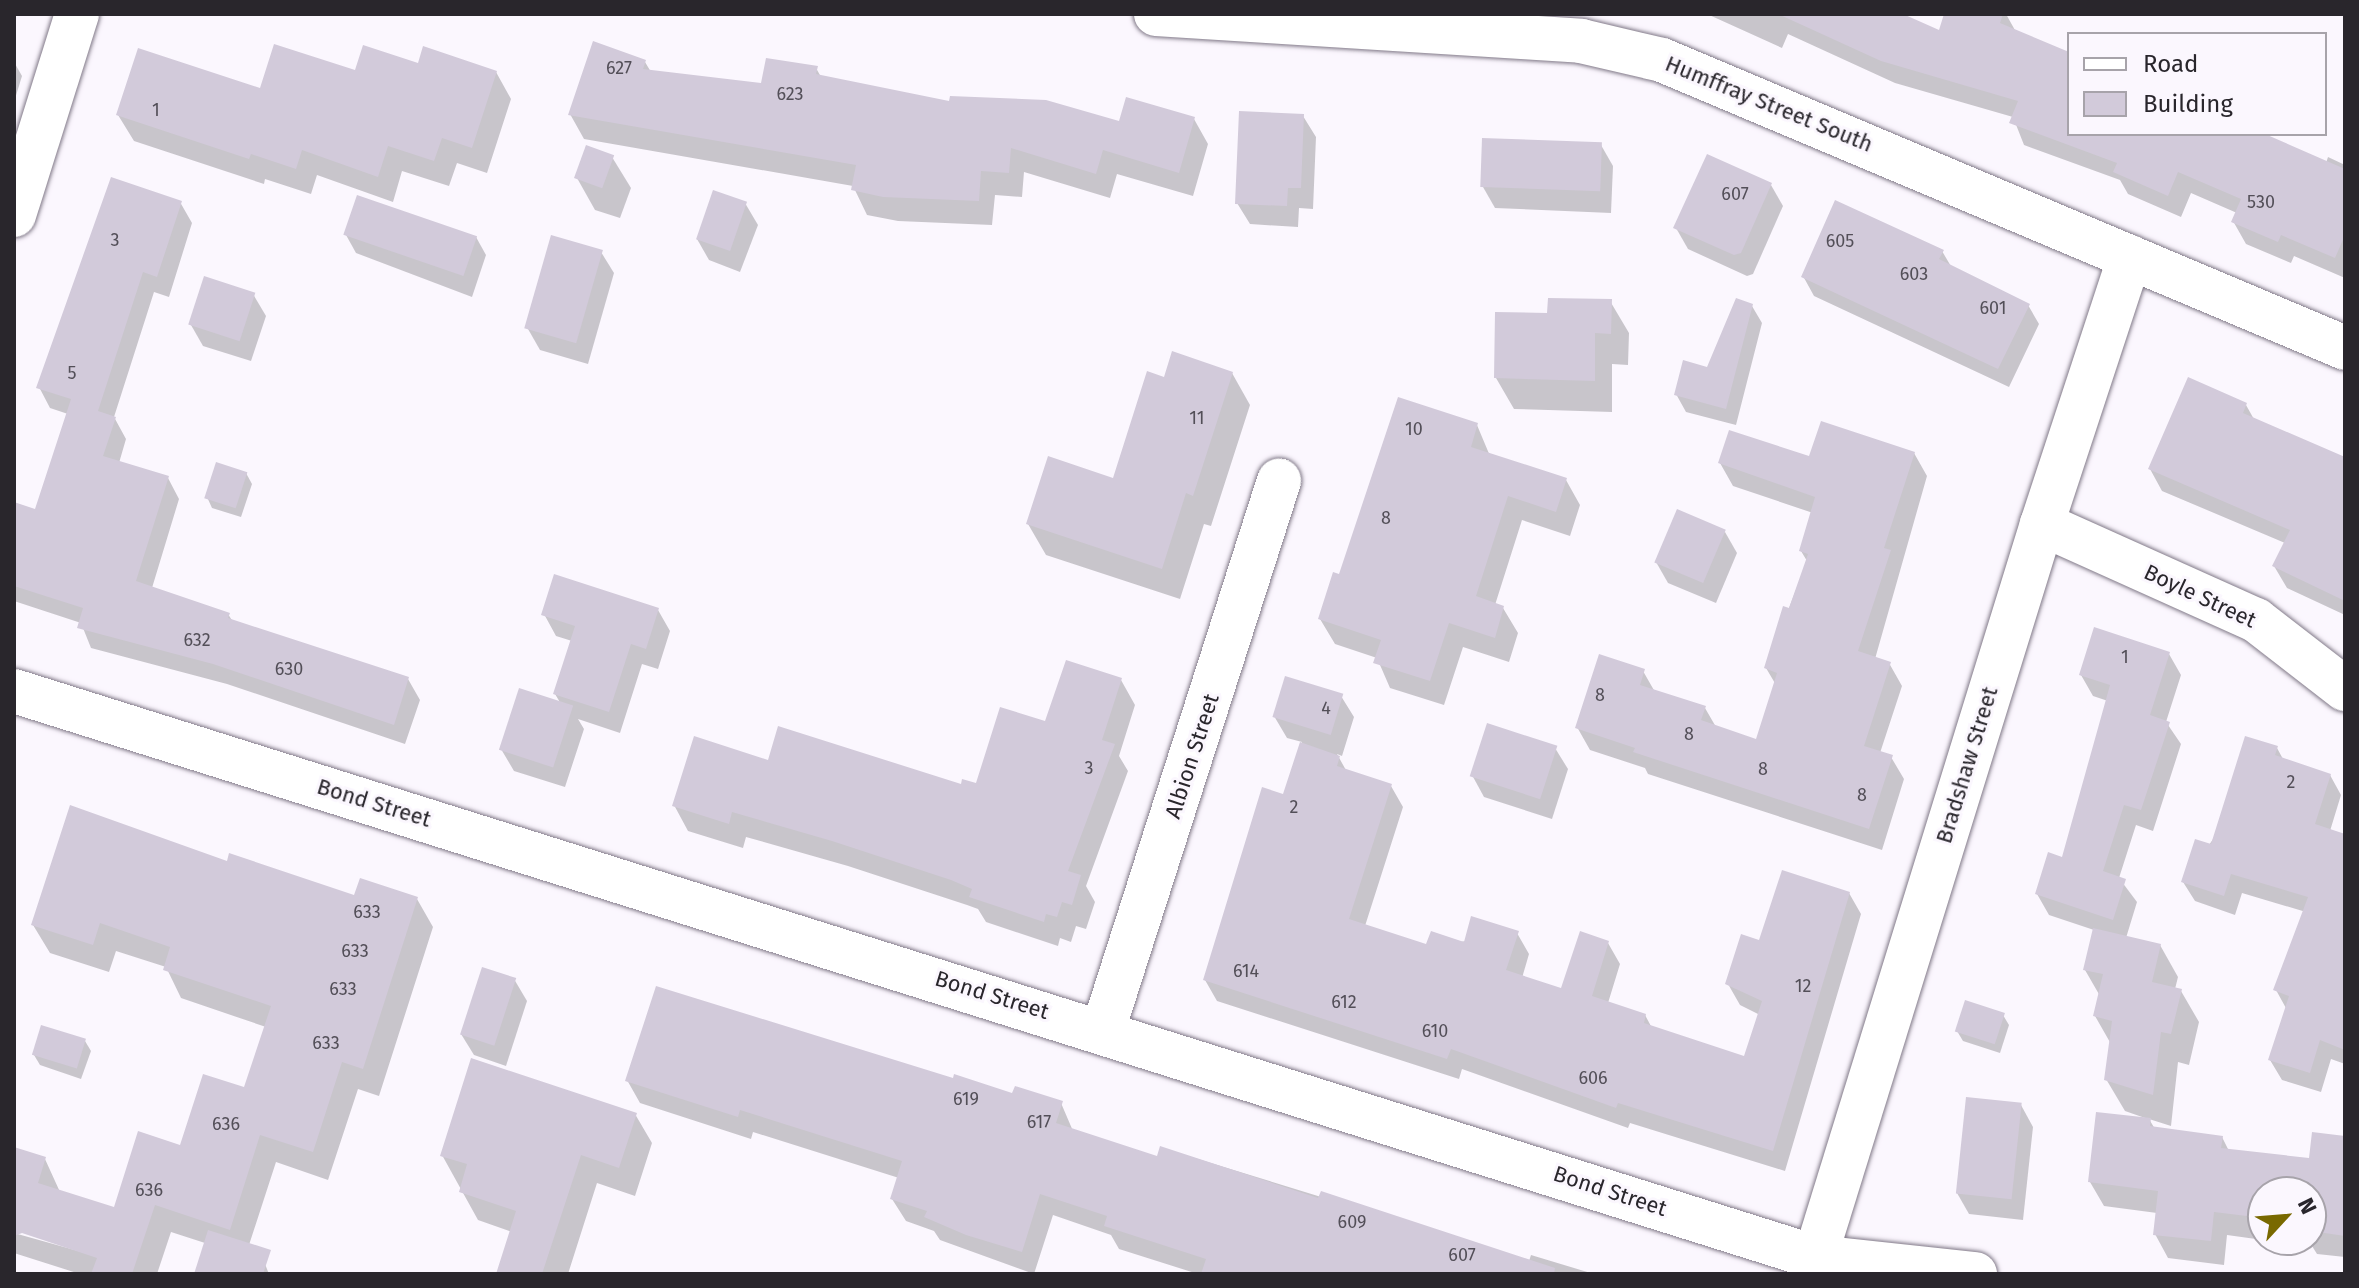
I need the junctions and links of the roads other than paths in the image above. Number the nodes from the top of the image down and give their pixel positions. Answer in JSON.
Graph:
{"nodes":[{"id":1,"x":77,"y":14,"type":"edge"},
{"id":2,"x":1156,"y":14,"type":"edge"},
{"id":3,"x":14,"y":215,"type":"edge"},
{"id":4,"x":2130,"y":257,"type":"junction"},
{"id":5,"x":2345,"y":348,"type":"edge"},
{"id":6,"x":1279,"y":481,"type":"dead end"},
{"id":7,"x":2042,"y":524,"type":"junction"},
{"id":8,"x":2345,"y":689,"type":"edge"},
{"id":9,"x":14,"y":691,"type":"edge"},
{"id":10,"x":1103,"y":1030,"type":"junction"},
{"id":11,"x":1812,"y":1266,"type":"edge"},
{"id":12,"x":1975,"y":1274,"type":"edge"}],
"edges":[{"from":1,"to":3,"type":"street"},
{"from":2,"to":4,"type":"street","name":"Humffray Street South"},
{"from":4,"to":5,"type":"street","name":"Humffray Street South"},
{"from":4,"to":7,"type":"street","name":"Bradshaw Street"},
{"from":6,"to":10,"type":"street","name":"Albion Street"},
{"from":7,"to":8,"type":"street","name":"Boyle Street"},
{"from":7,"to":11,"type":"street","name":"Bradshaw Street"},
{"from":9,"to":10,"type":"street","name":"Bond Street"},
{"from":10,"to":11,"type":"street","name":"Bond Street"},
{"from":11,"to":12,"type":"street","name":"Bond Street"}]}
